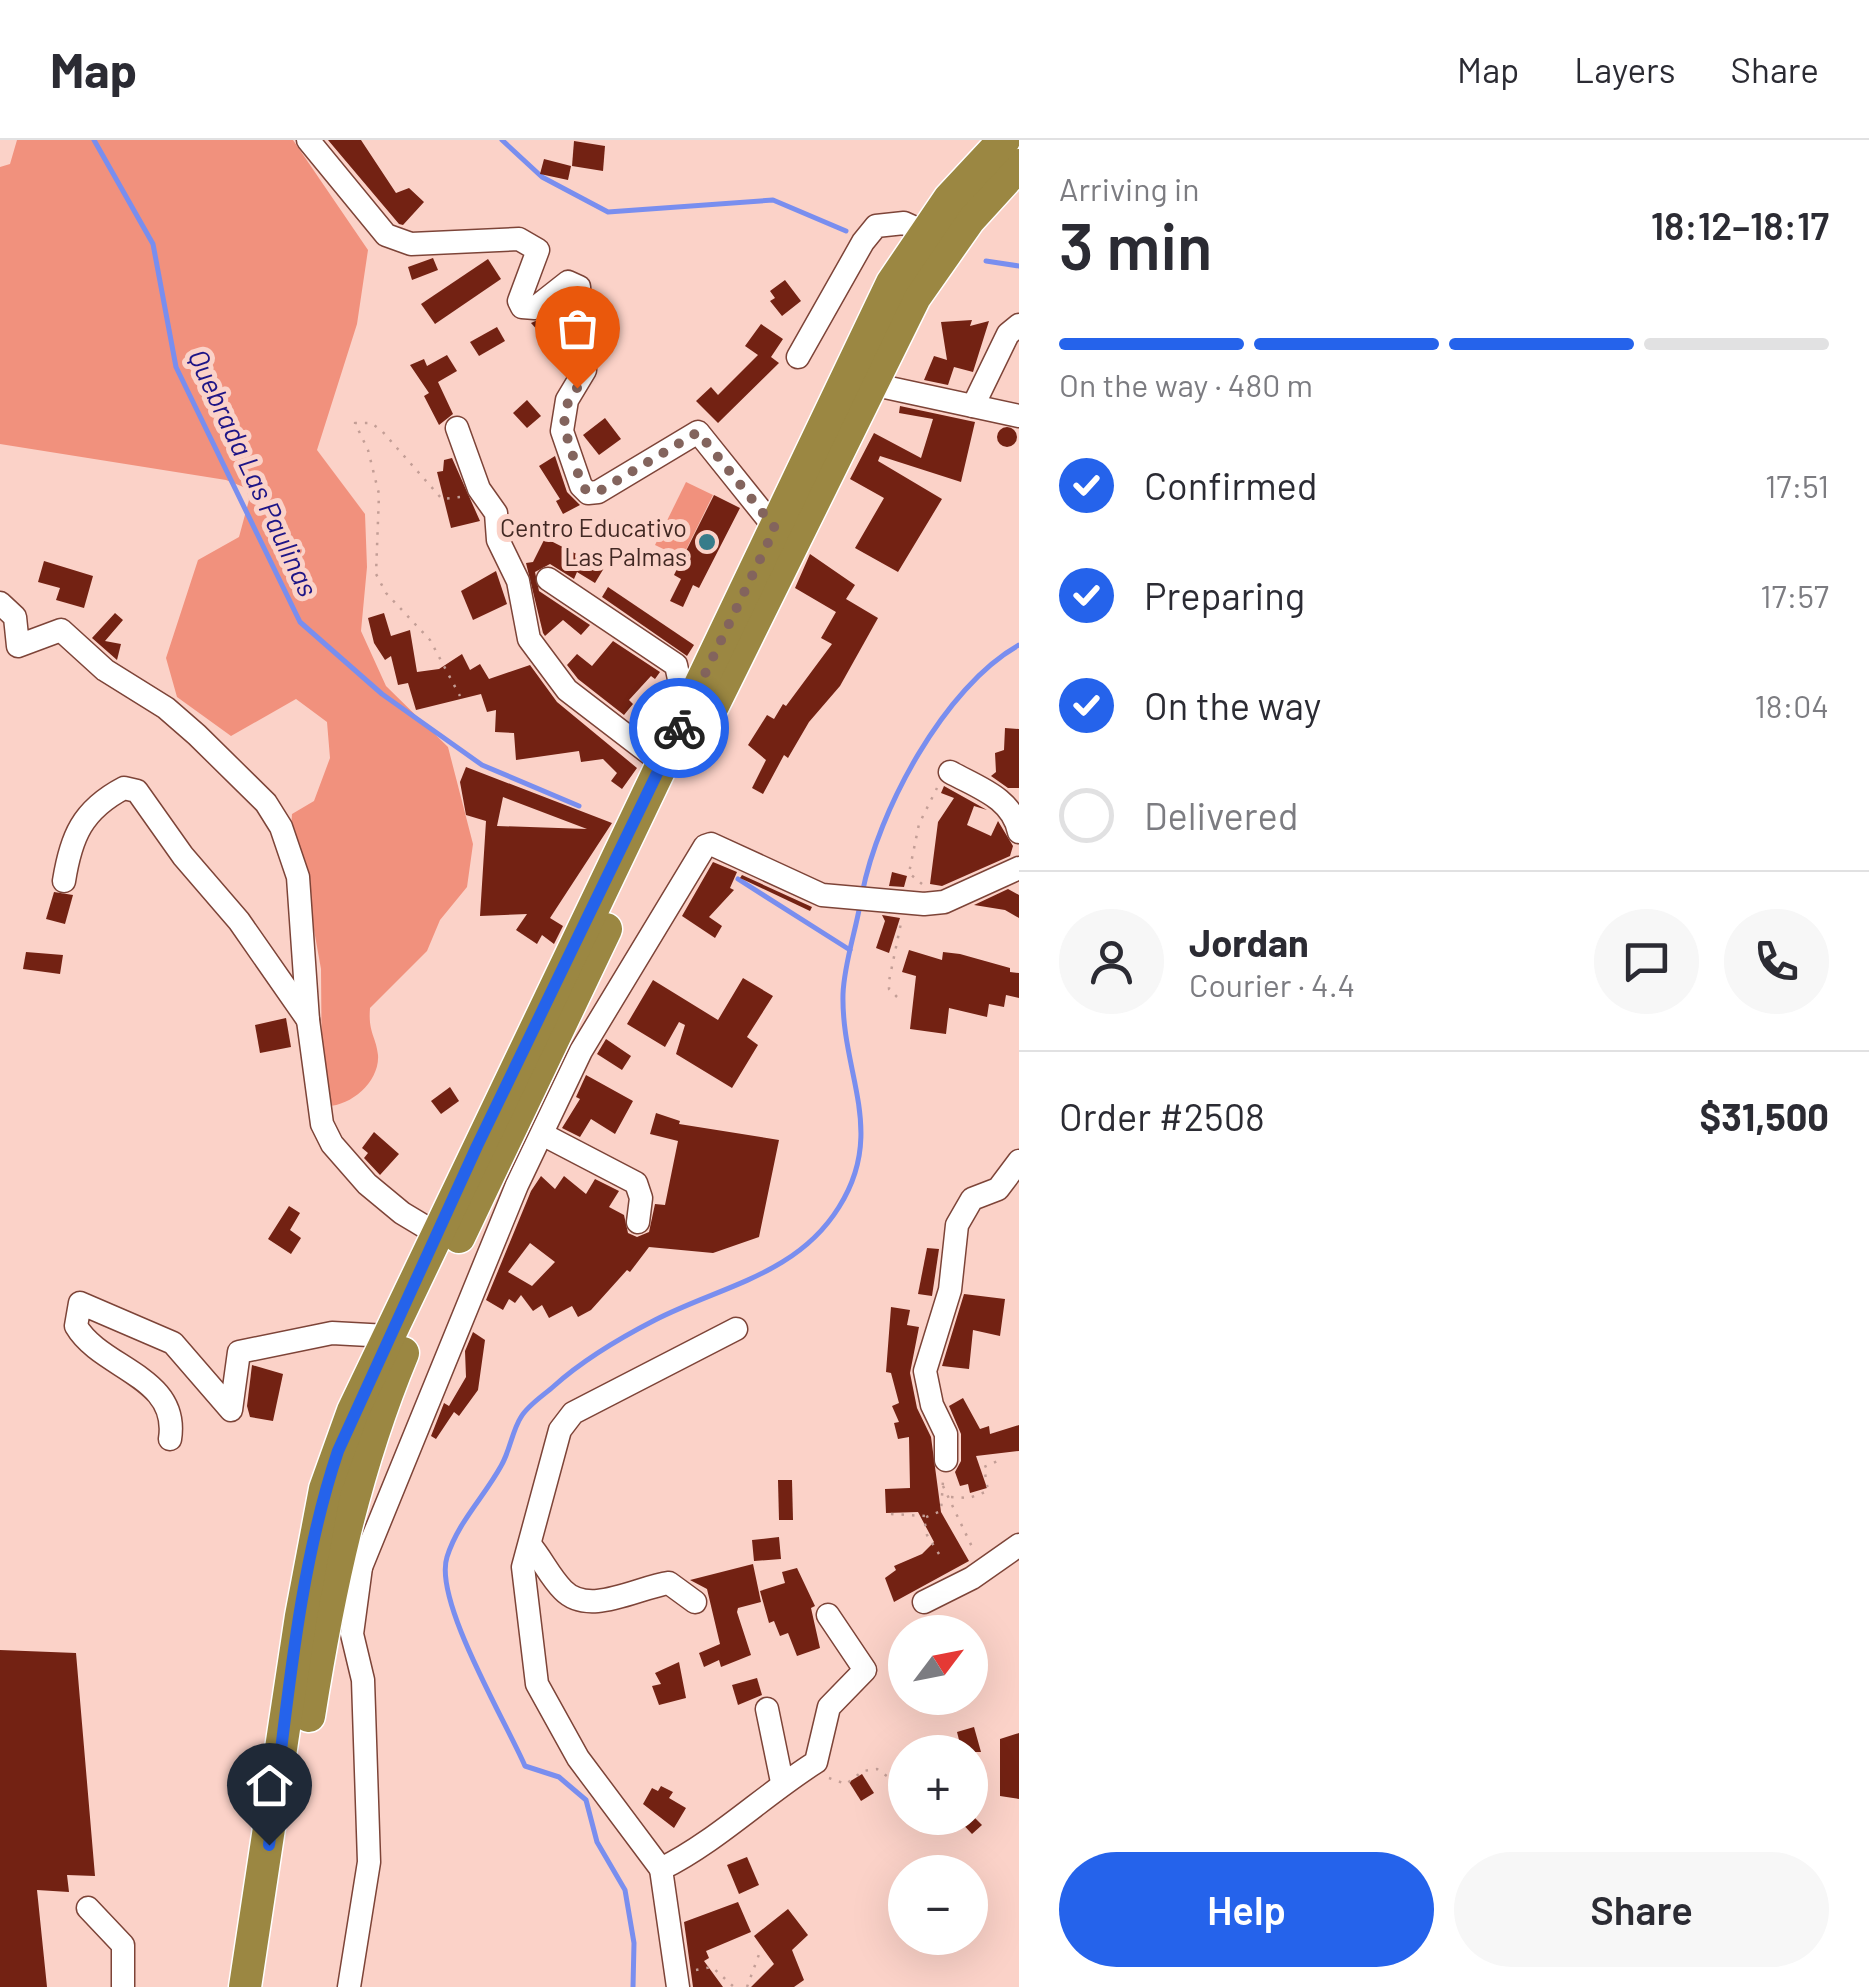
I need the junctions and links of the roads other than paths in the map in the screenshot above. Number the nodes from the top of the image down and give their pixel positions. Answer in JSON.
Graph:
{"nodes":[{"id":1,"x":308,"y":140,"type":"edge"},
{"id":2,"x":1004,"y":140,"type":"edge"},
{"id":3,"x":1019,"y":165,"type":"edge"},
{"id":4,"x":924,"y":232,"type":"junction"},
{"id":5,"x":1019,"y":324,"type":"edge"},
{"id":6,"x":798,"y":357,"type":"dead end"},
{"id":7,"x":871,"y":384,"type":"junction"},
{"id":8,"x":973,"y":406,"type":"junction"},
{"id":9,"x":1019,"y":416,"type":"edge"},
{"id":10,"x":457,"y":428,"type":"dead end"},
{"id":11,"x":775,"y":528,"type":"junction"},
{"id":12,"x":548,"y":580,"type":"dead end"},
{"id":13,"x":0,"y":602,"type":"edge"},
{"id":14,"x":713,"y":657,"type":"junction"},
{"id":15,"x":676,"y":664,"type":"junction"},
{"id":16,"x":686,"y":712,"type":"junction"},
{"id":17,"x":662,"y":762,"type":"junction"},
{"id":18,"x":950,"y":772,"type":"road end"},
{"id":19,"x":1019,"y":832,"type":"edge"},
{"id":20,"x":1019,"y":868,"type":"edge"},
{"id":21,"x":64,"y":882,"type":"dead end"},
{"id":22,"x":308,"y":1020,"type":"junction"},
{"id":23,"x":542,"y":1134,"type":"junction"},
{"id":24,"x":1019,"y":1161,"type":"edge"},
{"id":25,"x":638,"y":1222,"type":"dead end"},
{"id":26,"x":437,"y":1234,"type":"junction"},
{"id":27,"x":736,"y":1329,"type":"dead end"},
{"id":28,"x":388,"y":1336,"type":"junction"},
{"id":29,"x":170,"y":1439,"type":"dead end"},
{"id":30,"x":946,"y":1460,"type":"road end"},
{"id":31,"x":530,"y":1545,"type":"junction"},
{"id":32,"x":1019,"y":1545,"type":"edge"},
{"id":33,"x":348,"y":1567,"type":"junction"},
{"id":34,"x":695,"y":1602,"type":"dead end"},
{"id":35,"x":924,"y":1602,"type":"dead end"},
{"id":36,"x":828,"y":1615,"type":"dead end"},
{"id":37,"x":767,"y":1709,"type":"dead end"},
{"id":38,"x":782,"y":1782,"type":"junction"},
{"id":39,"x":661,"y":1869,"type":"junction"},
{"id":40,"x":88,"y":1908,"type":"dead end"},
{"id":41,"x":678,"y":1984,"type":"edge"},
{"id":42,"x":123,"y":1987,"type":"edge"},
{"id":43,"x":245,"y":1987,"type":"edge"},
{"id":44,"x":268,"y":1987,"type":"edge"},
{"id":45,"x":349,"y":1987,"type":"edge"}],
"edges":[{"from":1,"to":11,"type":"street"},
{"from":2,"to":4,"type":"highway"},
{"from":3,"to":7,"type":"highway"},
{"from":4,"to":6,"type":"street"},
{"from":4,"to":11,"type":"highway"},
{"from":5,"to":8,"type":"street"},
{"from":7,"to":8,"type":"street"},
{"from":7,"to":33,"type":"highway"},
{"from":8,"to":9,"type":"street"},
{"from":10,"to":17,"type":"street"},
{"from":11,"to":14,"type":"highway"},
{"from":12,"to":15,"type":"street"},
{"from":13,"to":22,"type":"street"},
{"from":14,"to":15,"type":"street"},
{"from":14,"to":16,"type":"highway"},
{"from":15,"to":16,"type":"street"},
{"from":16,"to":17,"type":"highway"},
{"from":17,"to":26,"type":"highway"},
{"from":18,"to":19,"type":"street"},
{"from":20,"to":23,"type":"street"},
{"from":21,"to":22,"type":"street"},
{"from":22,"to":26,"type":"street"},
{"from":23,"to":25,"type":"street"},
{"from":23,"to":33,"type":"street"},
{"from":24,"to":30,"type":"street"},
{"from":26,"to":28,"type":"highway"},
{"from":27,"to":31,"type":"street"},
{"from":28,"to":29,"type":"street"},
{"from":28,"to":43,"type":"highway"},
{"from":31,"to":34,"type":"street"},
{"from":31,"to":39,"type":"street"},
{"from":32,"to":35,"type":"street"},
{"from":33,"to":44,"type":"highway"},
{"from":33,"to":45,"type":"street"},
{"from":36,"to":38,"type":"street"},
{"from":37,"to":38,"type":"street"},
{"from":38,"to":39,"type":"street"},
{"from":39,"to":41,"type":"street"},
{"from":40,"to":42,"type":"street"}]}
